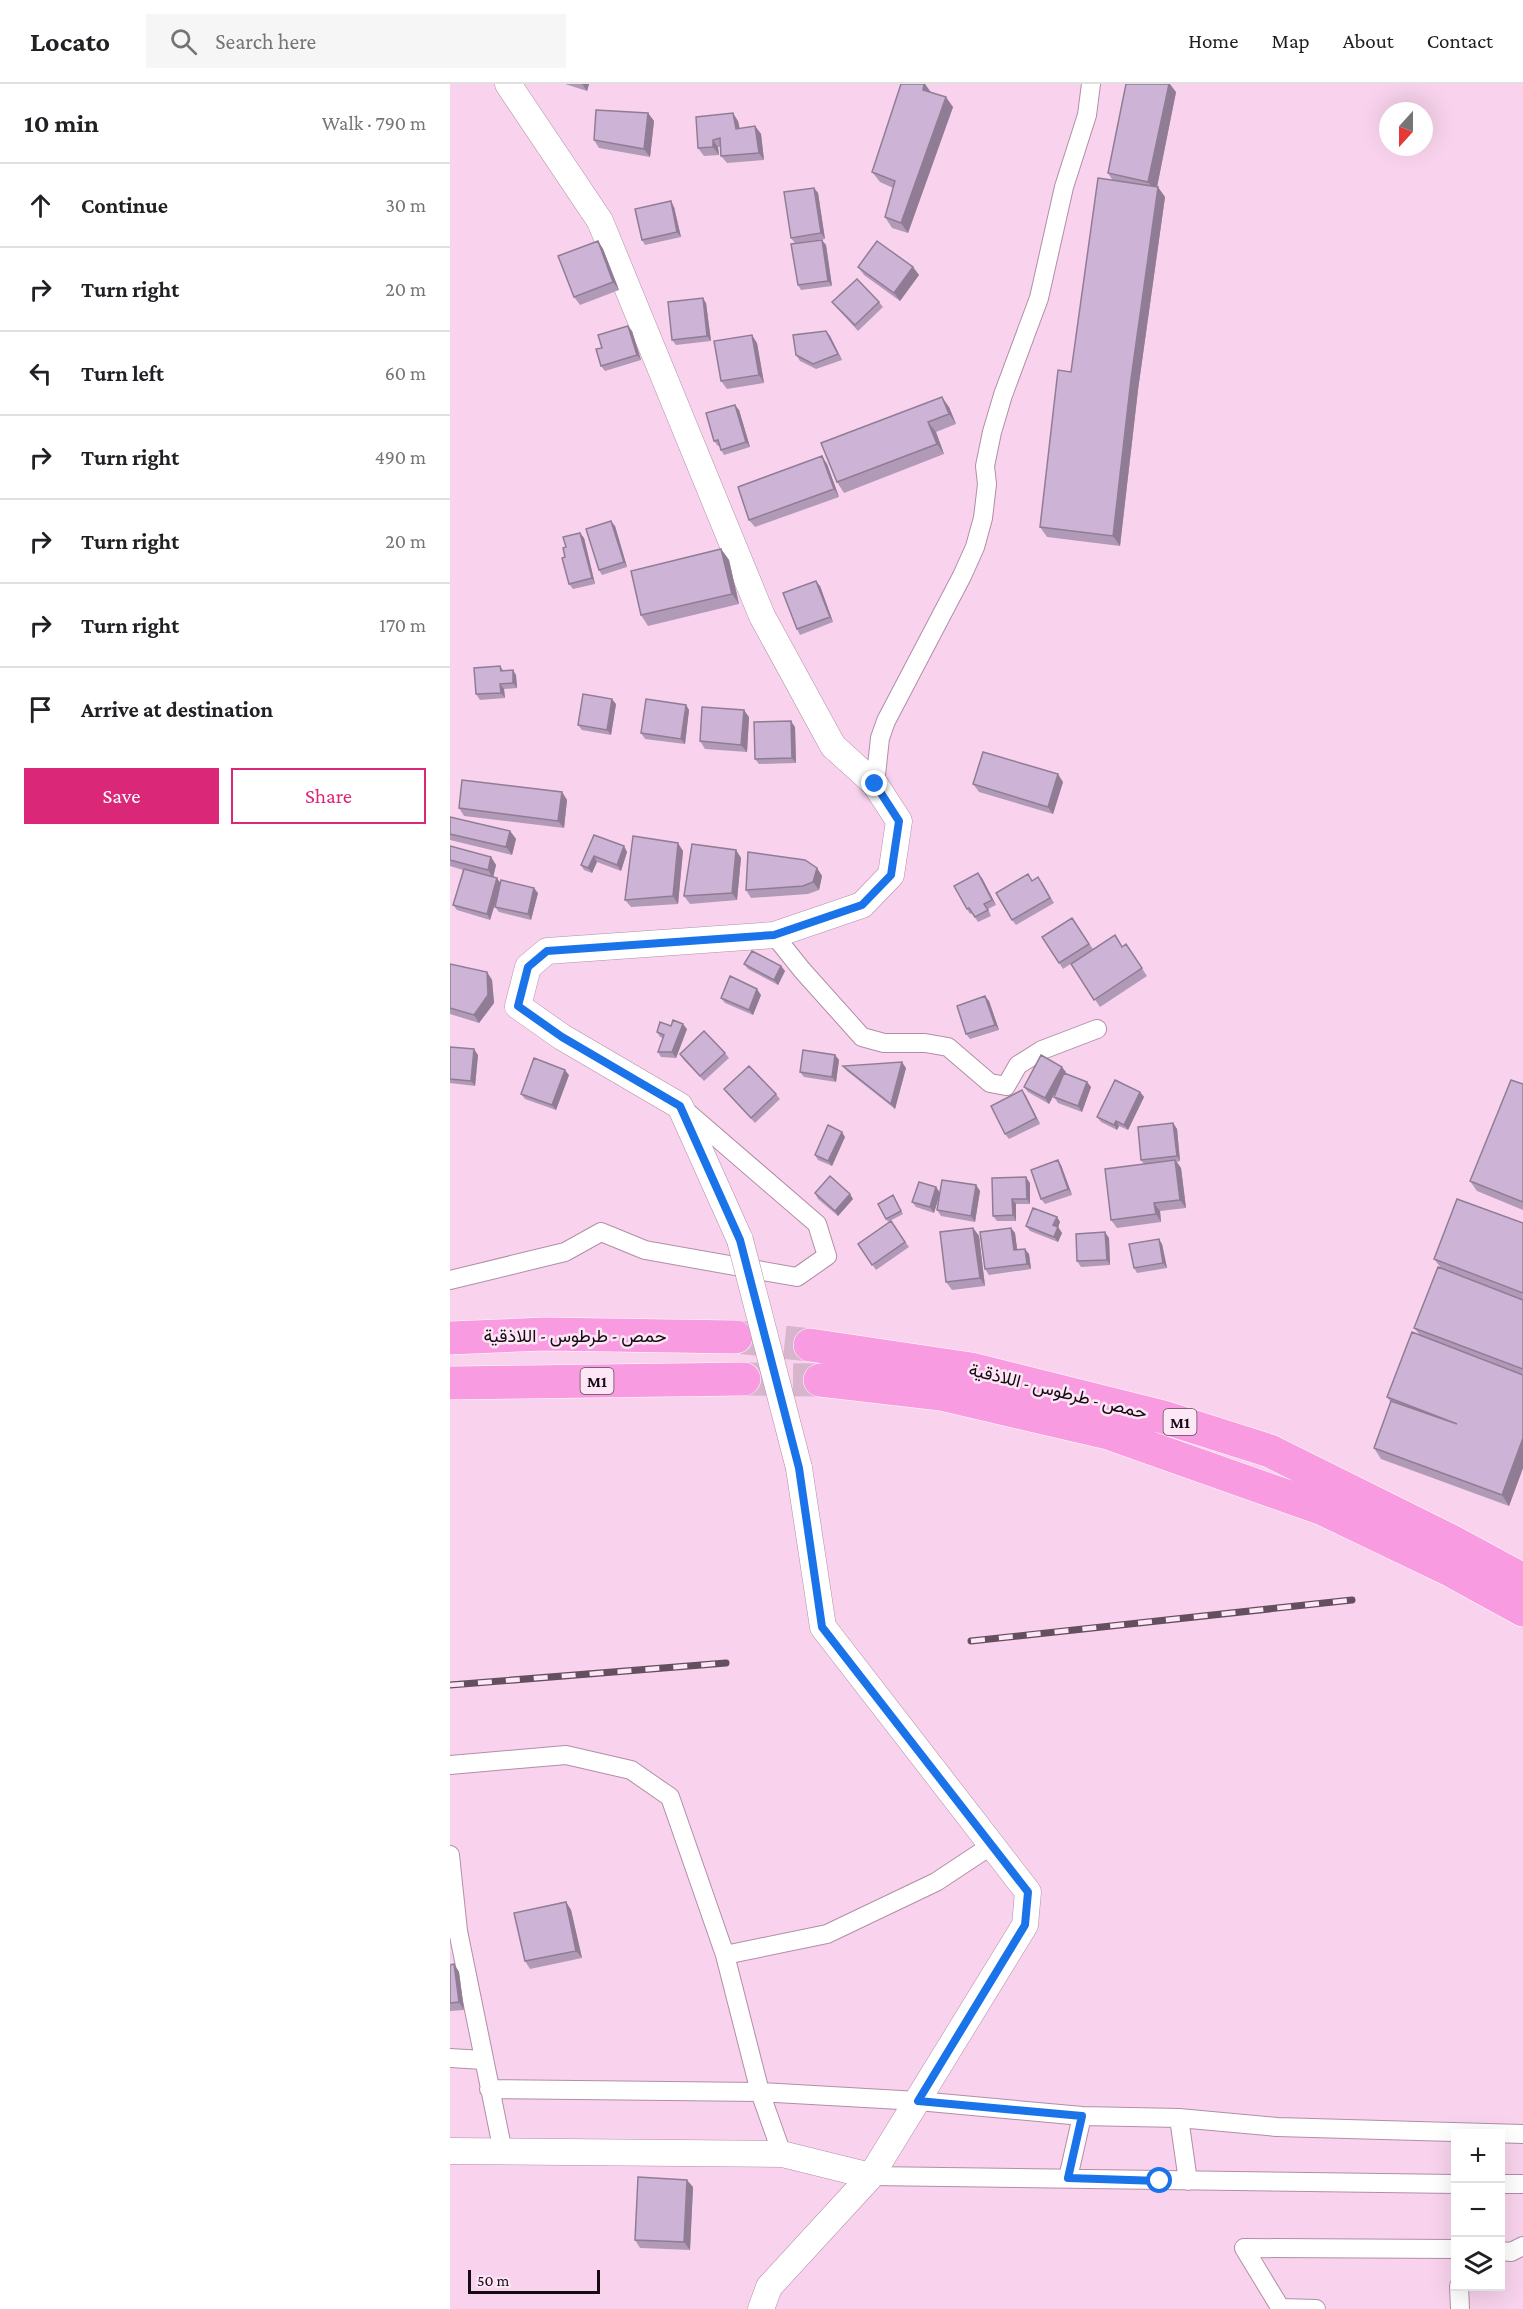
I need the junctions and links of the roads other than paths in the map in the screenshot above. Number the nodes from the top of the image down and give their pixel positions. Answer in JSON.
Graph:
{"nodes":[{"id":1,"x":508,"y":84,"type":"edge"},
{"id":2,"x":1091,"y":84,"type":"edge"},
{"id":3,"x":875,"y":784,"type":"junction"},
{"id":4,"x":774,"y":935,"type":"junction"},
{"id":5,"x":1097,"y":1029,"type":"dead end"},
{"id":6,"x":680,"y":1106,"type":"junction"},
{"id":7,"x":450,"y":1280,"type":"edge"},
{"id":8,"x":736,"y":1337,"type":"tunnel mouth"},
{"id":9,"x":450,"y":1338,"type":"edge"},
{"id":10,"x":810,"y":1345,"type":"tunnel mouth"},
{"id":11,"x":744,"y":1379,"type":"tunnel mouth"},
{"id":12,"x":819,"y":1380,"type":"tunnel mouth"},
{"id":13,"x":450,"y":1383,"type":"edge"},
{"id":14,"x":1523,"y":1580,"type":"edge"},
{"id":15,"x":1523,"y":1610,"type":"edge"},
{"id":16,"x":450,"y":1765,"type":"edge"},
{"id":17,"x":992,"y":1845,"type":"junction"},
{"id":18,"x":450,"y":1855,"type":"edge"},
{"id":19,"x":725,"y":1955,"type":"junction"},
{"id":20,"x":450,"y":2058,"type":"edge"},
{"id":21,"x":483,"y":2060,"type":"junction"},
{"id":22,"x":489,"y":2089,"type":"junction"},
{"id":23,"x":760,"y":2092,"type":"junction"},
{"id":24,"x":918,"y":2101,"type":"junction"},
{"id":25,"x":1082,"y":2116,"type":"junction"},
{"id":26,"x":1179,"y":2118,"type":"junction"},
{"id":27,"x":1521,"y":2137,"type":"edge"},
{"id":28,"x":450,"y":2151,"type":"edge"},
{"id":29,"x":503,"y":2152,"type":"junction"},
{"id":30,"x":782,"y":2154,"type":"junction"},
{"id":31,"x":871,"y":2176,"type":"junction"},
{"id":32,"x":1068,"y":2178,"type":"junction"},
{"id":33,"x":1188,"y":2181,"type":"junction"},
{"id":34,"x":1451,"y":2184,"type":"edge"},
{"id":35,"x":1505,"y":2184,"type":"edge"},
{"id":36,"x":1523,"y":2184,"type":"edge"},
{"id":37,"x":1523,"y":2246,"type":"edge"},
{"id":38,"x":1451,"y":2249,"type":"edge"},
{"id":39,"x":1505,"y":2251,"type":"edge"},
{"id":40,"x":1459,"y":2291,"type":"edge"},
{"id":41,"x":1281,"y":2308,"type":"edge"},
{"id":42,"x":761,"y":2309,"type":"edge"},
{"id":43,"x":1316,"y":2309,"type":"edge"},
{"id":44,"x":1460,"y":2309,"type":"edge"}],
"edges":[{"from":1,"to":3,"type":"main road"},
{"from":2,"to":3,"type":"street"},
{"from":3,"to":4,"type":"main road"},
{"from":4,"to":5,"type":"street"},
{"from":4,"to":6,"type":"main road"},
{"from":6,"to":7,"type":"street"},
{"from":6,"to":17,"type":"main road","bridge":true},
{"from":8,"to":9,"type":"highway","name":"حمص - طرطوس - اللاذقية"},
{"from":10,"to":14,"type":"highway","name":"حمص - طرطوس - اللاذقية","number":"M1"},
{"from":11,"to":13,"type":"highway","number":"M1"},
{"from":12,"to":15,"type":"highway","name":"حمص - طرطوس - اللاذقية","number":"M1"},
{"from":16,"to":19,"type":"street"},
{"from":17,"to":19,"type":"street"},
{"from":17,"to":24,"type":"main road"},
{"from":18,"to":21,"type":"street"},
{"from":19,"to":23,"type":"street"},
{"from":20,"to":21,"type":"street"},
{"from":21,"to":22,"type":"street"},
{"from":22,"to":23,"type":"street"},
{"from":22,"to":29,"type":"street"},
{"from":23,"to":24,"type":"street"},
{"from":23,"to":30,"type":"street"},
{"from":24,"to":25,"type":"street"},
{"from":24,"to":31,"type":"main road"},
{"from":25,"to":26,"type":"street"},
{"from":25,"to":32,"type":"street"},
{"from":26,"to":27,"type":"street"},
{"from":26,"to":33,"type":"street"},
{"from":28,"to":29,"type":"main road"},
{"from":29,"to":30,"type":"main road"},
{"from":30,"to":31,"type":"main road"},
{"from":31,"to":32,"type":"street"},
{"from":31,"to":42,"type":"main road"},
{"from":32,"to":33,"type":"street"},
{"from":33,"to":34,"type":"street"},
{"from":35,"to":36,"type":"street"},
{"from":37,"to":39,"type":"street"},
{"from":38,"to":41,"type":"street"},
{"from":40,"to":44,"type":"street"},
{"from":41,"to":43,"type":"street"}]}
